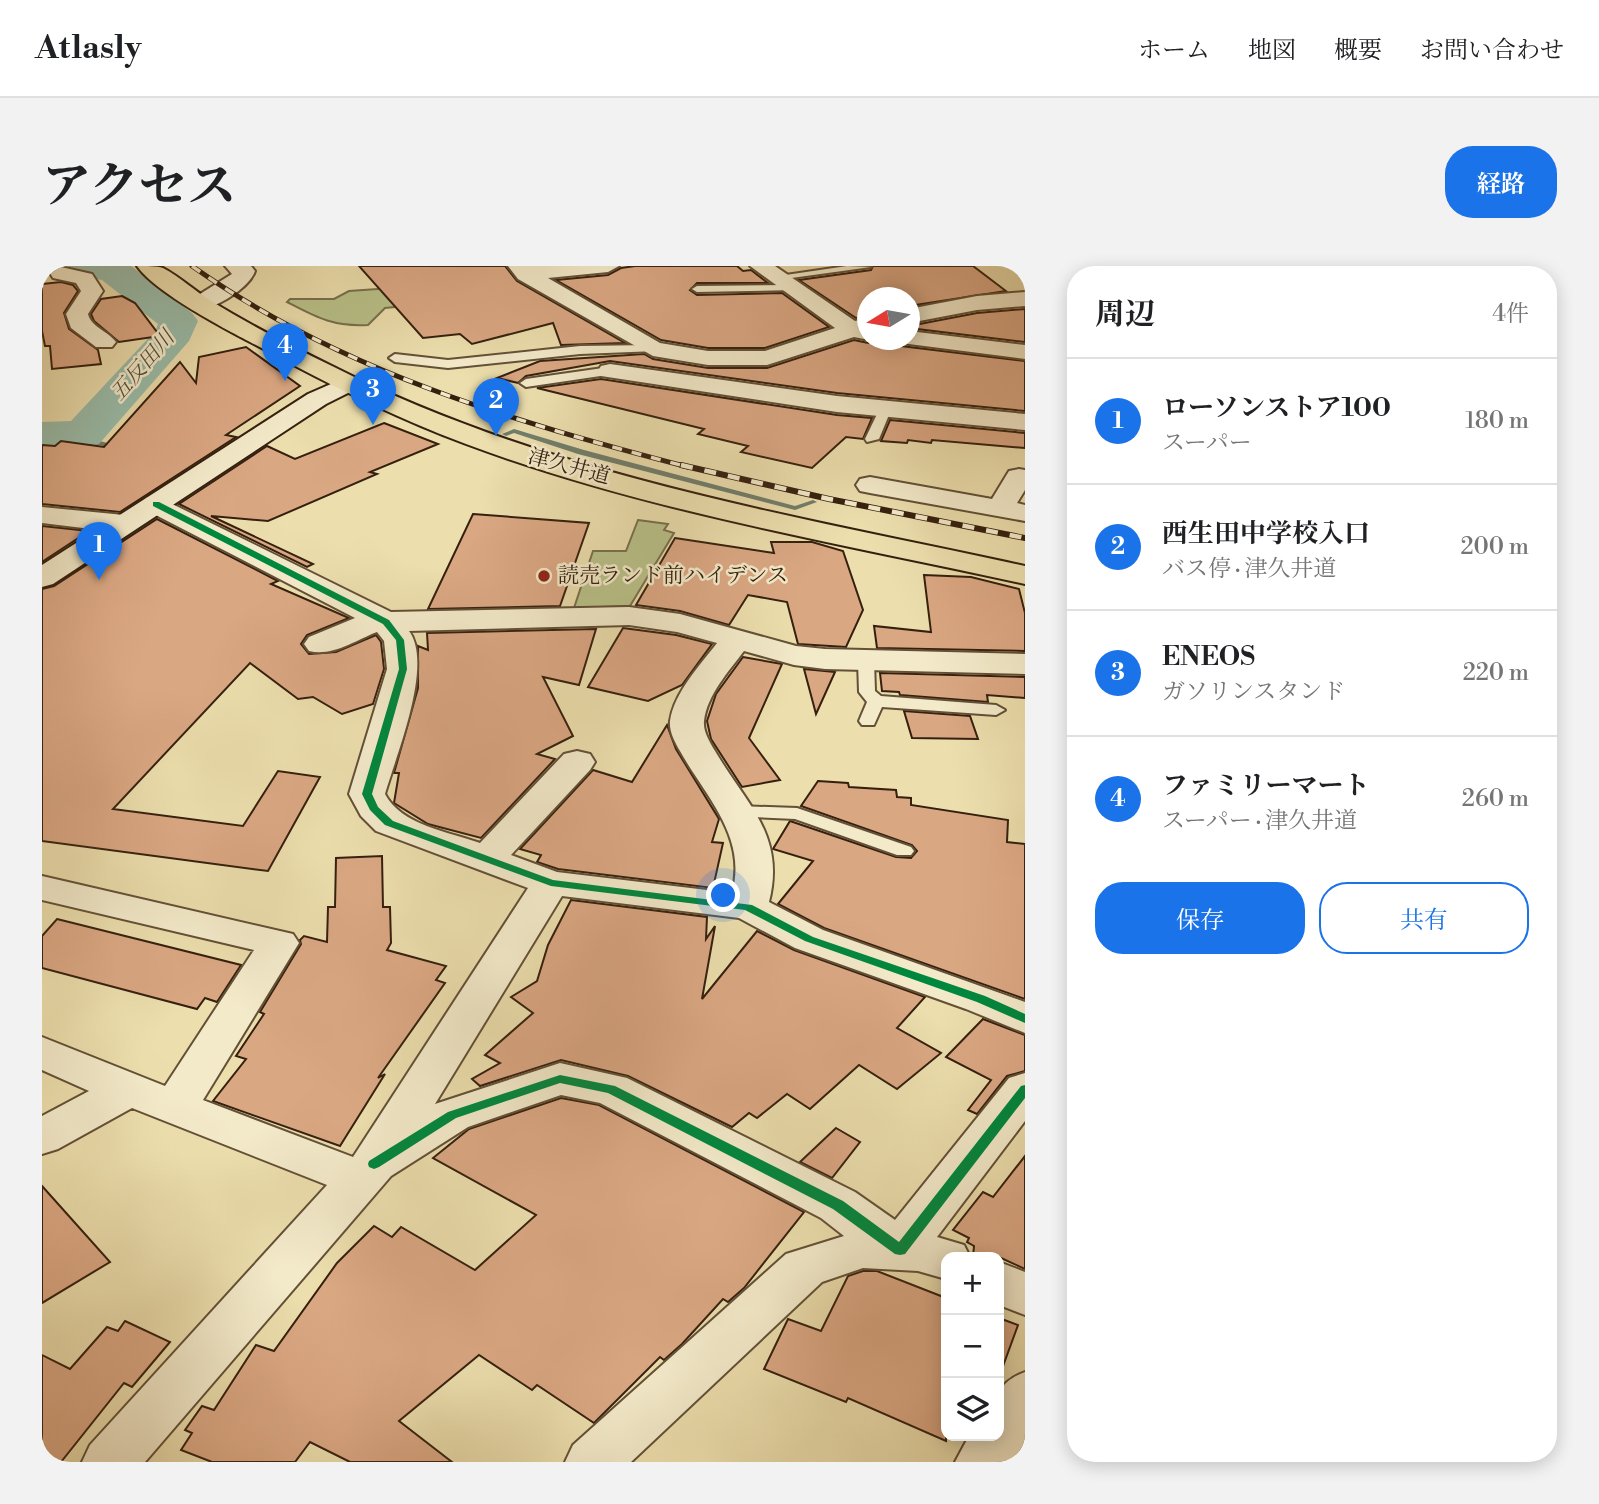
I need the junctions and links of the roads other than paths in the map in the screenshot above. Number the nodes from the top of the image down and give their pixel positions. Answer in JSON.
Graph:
{"nodes":[{"id":1,"x":148,"y":266,"type":"edge"},
{"id":2,"x":236,"y":266,"type":"edge"},
{"id":3,"x":608,"y":266,"type":"edge"},
{"id":4,"x":866,"y":267,"type":"edge"},
{"id":5,"x":523,"y":270,"type":"edge"},
{"id":6,"x":60,"y":272,"type":"edge"},
{"id":7,"x":777,"y":277,"type":"edge"},
{"id":8,"x":698,"y":289,"type":"dead end"},
{"id":9,"x":1025,"y":299,"type":"edge"},
{"id":10,"x":200,"y":304,"type":"junction"},
{"id":11,"x":920,"y":314,"type":"edge"},
{"id":12,"x":857,"y":326,"type":"edge"},
{"id":13,"x":857,"y":331,"type":"edge"},
{"id":14,"x":920,"y":339,"type":"edge"},
{"id":15,"x":104,"y":342,"type":"dead end"},
{"id":16,"x":653,"y":349,"type":"junction"},
{"id":17,"x":1025,"y":352,"type":"edge"},
{"id":18,"x":394,"y":358,"type":"dead end"},
{"id":19,"x":708,"y":358,"type":"junction"},
{"id":20,"x":610,"y":371,"type":"junction"},
{"id":21,"x":526,"y":383,"type":"dead end"},
{"id":22,"x":347,"y":384,"type":"junction"},
{"id":23,"x":884,"y":410,"type":"junction"},
{"id":24,"x":1025,"y":422,"type":"edge"},
{"id":25,"x":872,"y":439,"type":"dead end"},
{"id":26,"x":1019,"y":477,"type":"dead end"},
{"id":27,"x":870,"y":485,"type":"dead end"},
{"id":28,"x":156,"y":504,"type":"junction"},
{"id":29,"x":1012,"y":511,"type":"edge"},
{"id":30,"x":42,"y":514,"type":"edge"},
{"id":31,"x":124,"y":524,"type":"junction"},
{"id":32,"x":1025,"y":575,"type":"edge"},
{"id":33,"x":42,"y":578,"type":"edge"},
{"id":34,"x":383,"y":620,"type":"junction"},
{"id":35,"x":736,"y":640,"type":"junction"},
{"id":36,"x":320,"y":644,"type":"dead end"},
{"id":37,"x":866,"y":661,"type":"junction"},
{"id":38,"x":1025,"y":664,"type":"edge"},
{"id":39,"x":876,"y":701,"type":"junction"},
{"id":40,"x":996,"y":710,"type":"dead end"},
{"id":41,"x":868,"y":721,"type":"dead end"},
{"id":42,"x":578,"y":762,"type":"dead end"},
{"id":43,"x":738,"y":812,"type":"junction"},
{"id":44,"x":904,"y":851,"type":"dead end"},
{"id":45,"x":485,"y":860,"type":"junction"},
{"id":46,"x":551,"y":883,"type":"junction"},
{"id":47,"x":42,"y":888,"type":"edge"},
{"id":48,"x":748,"y":907,"type":"junction"},
{"id":49,"x":1025,"y":1019,"type":"edge"},
{"id":50,"x":42,"y":1052,"type":"edge"},
{"id":51,"x":130,"y":1089,"type":"junction"},
{"id":52,"x":1025,"y":1089,"type":"edge"},
{"id":53,"x":175,"y":1107,"type":"junction"},
{"id":54,"x":42,"y":1137,"type":"edge"},
{"id":55,"x":367,"y":1171,"type":"junction"},
{"id":56,"x":923,"y":1254,"type":"edge"},
{"id":57,"x":1004,"y":1284,"type":"edge"},
{"id":58,"x":1025,"y":1295,"type":"edge"},
{"id":59,"x":1025,"y":1395,"type":"edge"},
{"id":60,"x":110,"y":1462,"type":"edge"},
{"id":61,"x":593,"y":1462,"type":"edge"},
{"id":62,"x":983,"y":1462,"type":"edge"}],
"edges":[{"from":1,"to":10,"type":"main road","name":"津久井道"},
{"from":2,"to":10,"type":"street"},
{"from":3,"to":5,"type":"street"},
{"from":4,"to":7,"type":"lane"},
{"from":5,"to":16,"type":"street"},
{"from":6,"to":15,"type":"street"},
{"from":7,"to":8,"type":"lane"},
{"from":7,"to":12,"type":"street"},
{"from":9,"to":11,"type":"street"},
{"from":10,"to":22,"type":"main road","name":"津久井道"},
{"from":13,"to":19,"type":"street"},
{"from":14,"to":17,"type":"street"},
{"from":16,"to":18,"type":"lane"},
{"from":16,"to":19,"type":"street"},
{"from":19,"to":20,"type":"street"},
{"from":20,"to":21,"type":"lane"},
{"from":20,"to":23,"type":"street"},
{"from":22,"to":28,"type":"street"},
{"from":22,"to":32,"type":"main road","name":"津久井道"},
{"from":23,"to":24,"type":"street"},
{"from":23,"to":25,"type":"lane"},
{"from":26,"to":29,"type":"street"},
{"from":27,"to":29,"type":"street"},
{"from":28,"to":31,"type":"street"},
{"from":28,"to":34,"type":"street"},
{"from":30,"to":31,"type":"street"},
{"from":31,"to":33,"type":"street"},
{"from":34,"to":35,"type":"street"},
{"from":34,"to":36,"type":"street"},
{"from":34,"to":45,"type":"street"},
{"from":35,"to":37,"type":"street"},
{"from":35,"to":43,"type":"street"},
{"from":37,"to":38,"type":"street"},
{"from":37,"to":39,"type":"lane"},
{"from":39,"to":40,"type":"lane"},
{"from":39,"to":41,"type":"lane"},
{"from":42,"to":45,"type":"street"},
{"from":43,"to":44,"type":"lane"},
{"from":43,"to":48,"type":"street"},
{"from":45,"to":46,"type":"street"},
{"from":46,"to":48,"type":"street"},
{"from":46,"to":55,"type":"street"},
{"from":47,"to":53,"type":"street"},
{"from":48,"to":49,"type":"street"},
{"from":50,"to":51,"type":"street"},
{"from":51,"to":53,"type":"street"},
{"from":51,"to":54,"type":"street"},
{"from":52,"to":56,"type":"street"},
{"from":53,"to":55,"type":"street"},
{"from":55,"to":56,"type":"street"},
{"from":55,"to":60,"type":"street"},
{"from":56,"to":61,"type":"street"},
{"from":57,"to":58,"type":"street"},
{"from":59,"to":62,"type":"street"}]}
